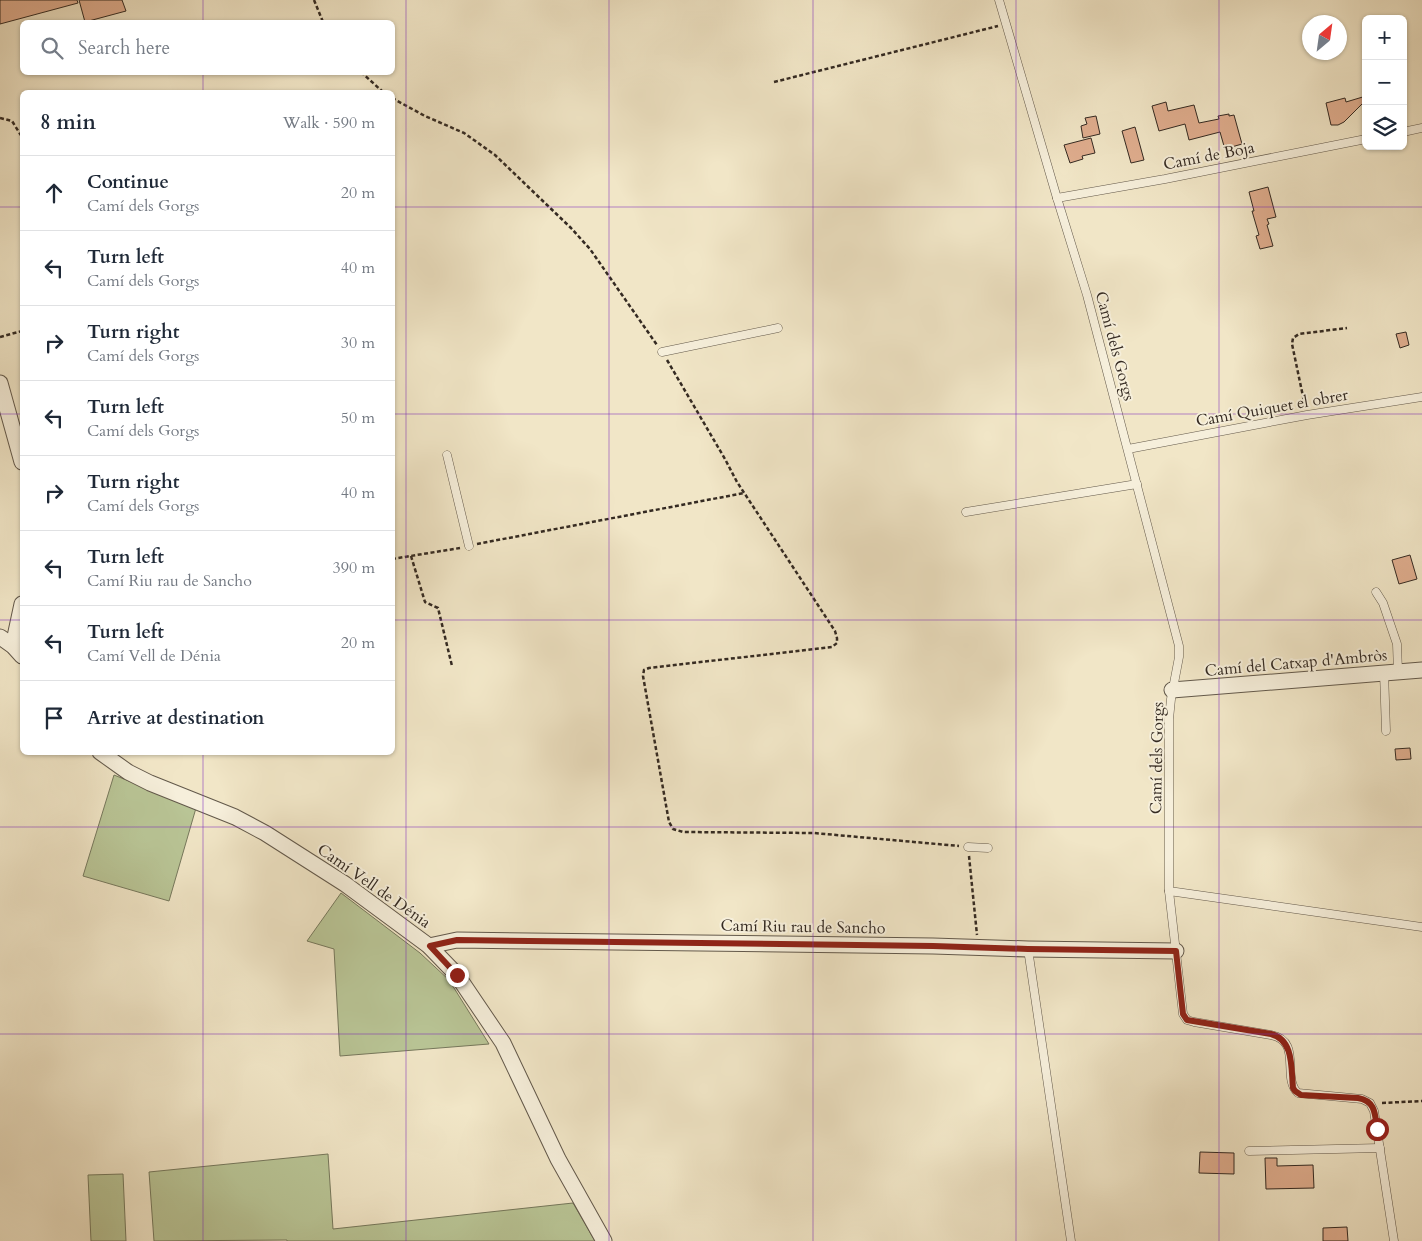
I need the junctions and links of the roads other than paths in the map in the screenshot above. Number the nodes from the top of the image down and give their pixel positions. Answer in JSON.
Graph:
{"nodes":[{"id":1,"x":1000,"y":0,"type":"edge"},
{"id":2,"x":1422,"y":128,"type":"edge"},
{"id":3,"x":1407,"y":131,"type":"edge"},
{"id":4,"x":1362,"y":141,"type":"edge"},
{"id":5,"x":1057,"y":198,"type":"junction"},
{"id":6,"x":778,"y":328,"type":"dead end"},
{"id":7,"x":662,"y":352,"type":"road end"},
{"id":8,"x":0,"y":384,"type":"edge"},
{"id":9,"x":1422,"y":397,"type":"edge"},
{"id":10,"x":1128,"y":449,"type":"junction"},
{"id":11,"x":20,"y":455,"type":"edge"},
{"id":12,"x":447,"y":455,"type":"dead end"},
{"id":13,"x":1137,"y":484,"type":"junction"},
{"id":14,"x":966,"y":512,"type":"dead end"},
{"id":15,"x":469,"y":546,"type":"road end"},
{"id":16,"x":1376,"y":592,"type":"dead end"},
{"id":17,"x":20,"y":628,"type":"edge"},
{"id":18,"x":0,"y":637,"type":"edge"},
{"id":19,"x":18,"y":651,"type":"edge"},
{"id":20,"x":1422,"y":670,"type":"edge"},
{"id":21,"x":1391,"y":672,"type":"junction"},
{"id":22,"x":1172,"y":690,"type":"junction"},
{"id":23,"x":1386,"y":730,"type":"dead end"},
{"id":24,"x":104,"y":755,"type":"edge"},
{"id":25,"x":968,"y":847,"type":"road end"},
{"id":26,"x":988,"y":848,"type":"dead end"},
{"id":27,"x":1169,"y":892,"type":"junction"},
{"id":28,"x":1422,"y":927,"type":"edge"},
{"id":29,"x":430,"y":946,"type":"junction"},
{"id":30,"x":1028,"y":949,"type":"junction"},
{"id":31,"x":1176,"y":951,"type":"junction"},
{"id":32,"x":1380,"y":1148,"type":"junction"},
{"id":33,"x":1249,"y":1151,"type":"dead end"},
{"id":34,"x":604,"y":1241,"type":"edge"},
{"id":35,"x":1071,"y":1241,"type":"edge"},
{"id":36,"x":1394,"y":1241,"type":"edge"}],
"edges":[{"from":1,"to":5,"type":"lane","name":"Camí dels Gorgs"},
{"from":2,"to":3,"type":"lane"},
{"from":4,"to":5,"type":"lane","name":"Camí de Boja"},
{"from":5,"to":10,"type":"lane","name":"Camí dels Gorgs"},
{"from":6,"to":7,"type":"lane"},
{"from":8,"to":11,"type":"street"},
{"from":9,"to":10,"type":"lane","name":"Camí Quiquet el obrer"},
{"from":10,"to":13,"type":"lane","name":"Camí dels Gorgs"},
{"from":12,"to":15,"type":"lane"},
{"from":13,"to":14,"type":"lane"},
{"from":13,"to":22,"type":"lane","name":"Camí dels Gorgs"},
{"from":16,"to":21,"type":"lane"},
{"from":17,"to":19,"type":"street"},
{"from":18,"to":19,"type":"street"},
{"from":20,"to":21,"type":"street","name":"Camí del Catxap d'Ambròs"},
{"from":21,"to":22,"type":"street","name":"Camí del Catxap d'Ambròs"},
{"from":21,"to":23,"type":"lane"},
{"from":22,"to":27,"type":"lane","name":"Camí dels Gorgs"},
{"from":24,"to":29,"type":"street","name":"Camí Vell de Dénia"},
{"from":25,"to":26,"type":"lane"},
{"from":27,"to":28,"type":"lane"},
{"from":27,"to":31,"type":"lane","name":"Camí dels Gorgs"},
{"from":29,"to":30,"type":"street","name":"Camí Riu rau de Sancho"},
{"from":29,"to":34,"type":"street","name":"Camí Vell de Dénia"},
{"from":30,"to":31,"type":"street","name":"Camí Riu rau de Sancho"},
{"from":30,"to":35,"type":"lane"},
{"from":31,"to":32,"type":"lane","name":"Camí dels Gorgs"},
{"from":32,"to":33,"type":"lane"},
{"from":32,"to":36,"type":"lane"}]}
